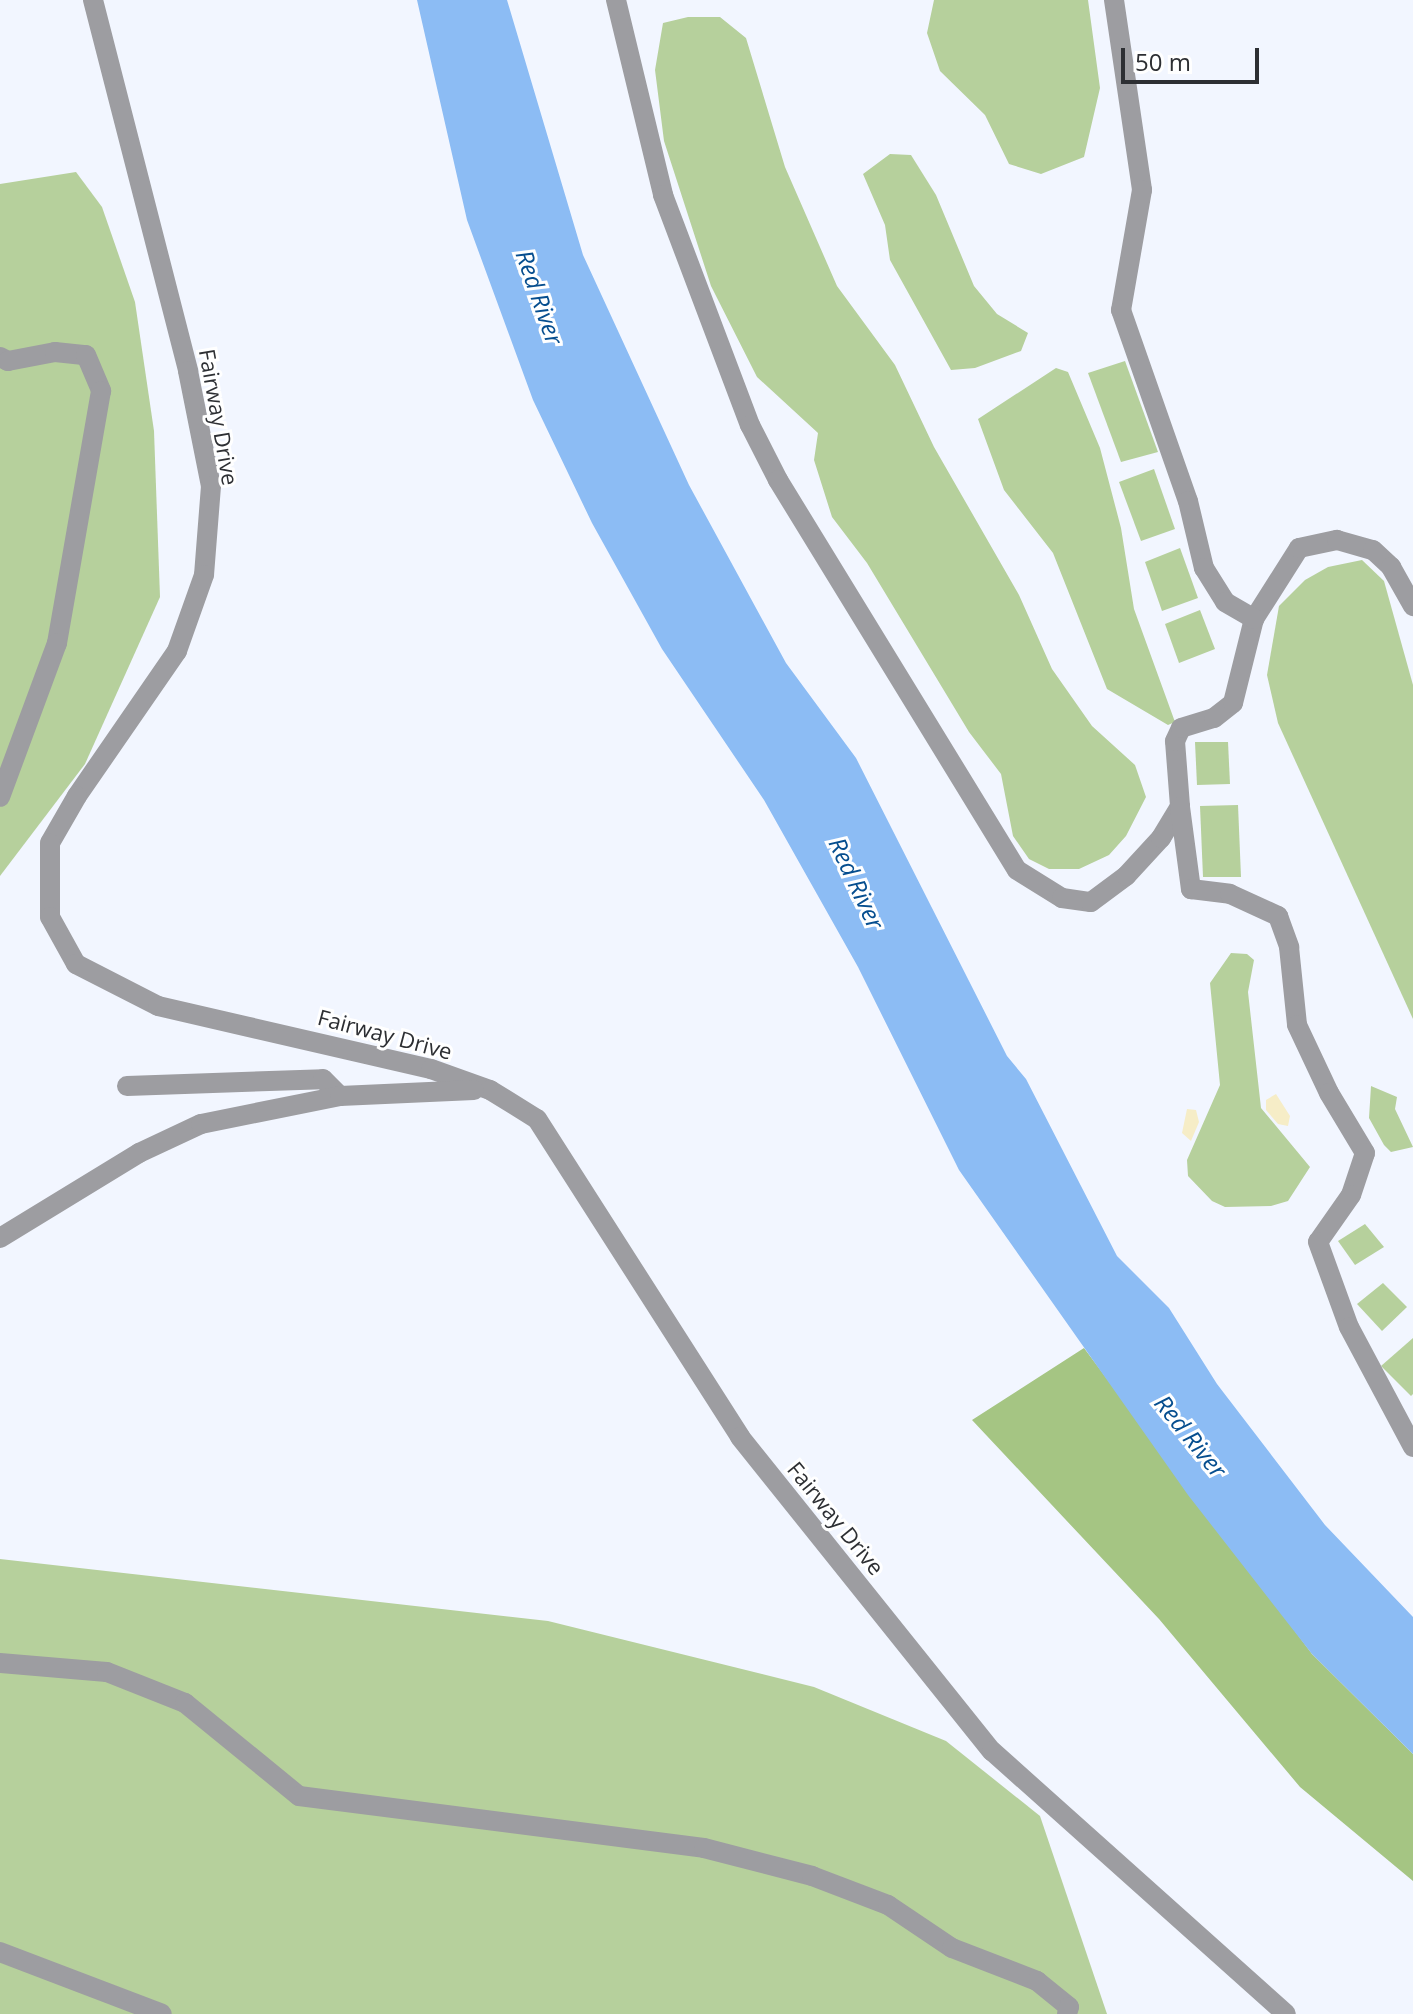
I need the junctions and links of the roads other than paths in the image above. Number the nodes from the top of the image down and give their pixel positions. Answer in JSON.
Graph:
{"nodes":[{"id":1,"x":93,"y":0,"type":"edge"},
{"id":2,"x":616,"y":0,"type":"edge"},
{"id":3,"x":1114,"y":0,"type":"edge"},
{"id":4,"x":0,"y":357,"type":"edge"},
{"id":5,"x":1413,"y":606,"type":"edge"},
{"id":6,"x":1254,"y":619,"type":"junction"},
{"id":7,"x":0,"y":797,"type":"edge"},
{"id":8,"x":1180,"y":806,"type":"junction"},
{"id":9,"x":127,"y":1086,"type":"dead end"},
{"id":10,"x":490,"y":1090,"type":"junction"},
{"id":11,"x":340,"y":1096,"type":"junction"},
{"id":12,"x":0,"y":1238,"type":"edge"},
{"id":13,"x":1413,"y":1447,"type":"edge"},
{"id":14,"x":0,"y":1663,"type":"edge"},
{"id":15,"x":0,"y":1952,"type":"edge"},
{"id":16,"x":162,"y":2014,"type":"edge"},
{"id":17,"x":1067,"y":2014,"type":"edge"},
{"id":18,"x":1286,"y":2014,"type":"edge"}],
"edges":[{"from":1,"to":10,"type":"street","name":"Fairway Drive"},
{"from":2,"to":8,"type":"street"},
{"from":3,"to":6,"type":"street"},
{"from":4,"to":7,"type":"street"},
{"from":5,"to":6,"type":"street"},
{"from":6,"to":8,"type":"street"},
{"from":8,"to":13,"type":"street"},
{"from":9,"to":11,"type":"street"},
{"from":10,"to":11,"type":"street"},
{"from":10,"to":18,"type":"street","name":"Fairway Drive"},
{"from":11,"to":12,"type":"street"},
{"from":14,"to":17,"type":"street"},
{"from":15,"to":16,"type":"street"}]}
